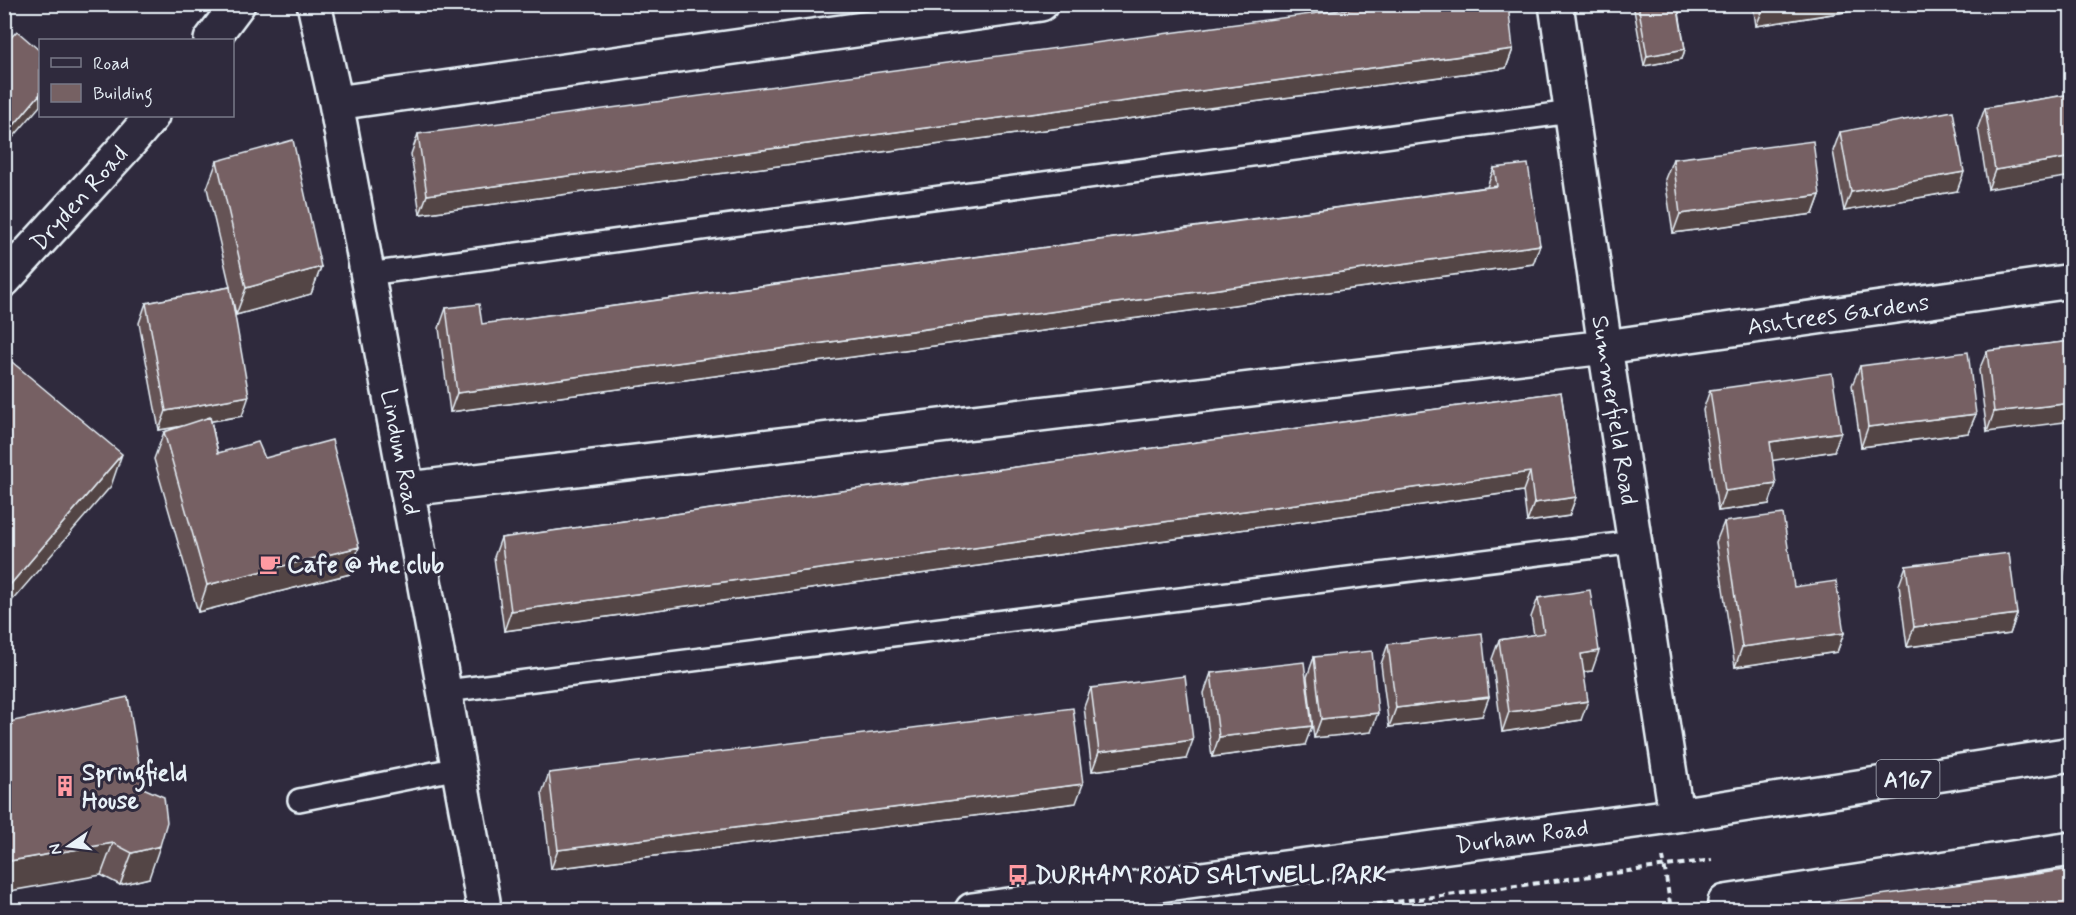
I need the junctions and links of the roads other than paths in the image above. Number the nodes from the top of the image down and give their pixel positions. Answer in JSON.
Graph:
{"nodes":[{"id":1,"x":238,"y":4,"type":"edge"},
{"id":2,"x":314,"y":4,"type":"edge"},
{"id":3,"x":1041,"y":4,"type":"edge"},
{"id":4,"x":1556,"y":4,"type":"edge"},
{"id":5,"x":212,"y":39,"type":"edge"},
{"id":6,"x":336,"y":103,"type":"junction"},
{"id":7,"x":1571,"y":112,"type":"junction"},
{"id":8,"x":151,"y":117,"type":"edge"},
{"id":9,"x":368,"y":274,"type":"junction"},
{"id":10,"x":4,"y":280,"type":"edge"},
{"id":11,"x":2072,"y":281,"type":"edge"},
{"id":12,"x":1605,"y":347,"type":"junction"},
{"id":13,"x":408,"y":489,"type":"junction"},
{"id":14,"x":1635,"y":542,"type":"junction"},
{"id":15,"x":446,"y":692,"type":"junction"},
{"id":16,"x":2072,"y":754,"type":"edge"},
{"id":17,"x":459,"y":768,"type":"junction"},
{"id":18,"x":299,"y":800,"type":"dead end"},
{"id":19,"x":1667,"y":816,"type":"junction"},
{"id":20,"x":2072,"y":849,"type":"edge"},
{"id":21,"x":483,"y":901,"type":"dead end"},
{"id":22,"x":1725,"y":902,"type":"dead end"},
{"id":23,"x":972,"y":910,"type":"edge"}],
"edges":[{"from":1,"to":5,"type":"street"},
{"from":2,"to":6,"type":"street","name":"Lindum Road"},
{"from":3,"to":6,"type":"street"},
{"from":4,"to":7,"type":"street","name":"Summerfield Road"},
{"from":6,"to":9,"type":"street","name":"Lindum Road"},
{"from":7,"to":9,"type":"lane"},
{"from":7,"to":12,"type":"street","name":"Summerfield Road"},
{"from":8,"to":10,"type":"street","name":"Dryden Road"},
{"from":9,"to":13,"type":"street","name":"Lindum Road"},
{"from":11,"to":12,"type":"street","name":"Ashtrees Gardens"},
{"from":12,"to":13,"type":"street","name":"Ashtrees Gardens"},
{"from":12,"to":14,"type":"street","name":"Summerfield Road"},
{"from":13,"to":15,"type":"street","name":"Lindum Road"},
{"from":14,"to":15,"type":"lane"},
{"from":14,"to":19,"type":"street","name":"Summerfield Road"},
{"from":15,"to":17,"type":"street","name":"Lindum Road"},
{"from":16,"to":19,"type":"street","name":"Durham Road","number":"A167"},
{"from":17,"to":18,"type":"lane"},
{"from":17,"to":21,"type":"street","name":"Lindum Road"},
{"from":19,"to":23,"type":"street","name":"Durham Road","number":"A167"},
{"from":20,"to":22,"type":"street"}]}
